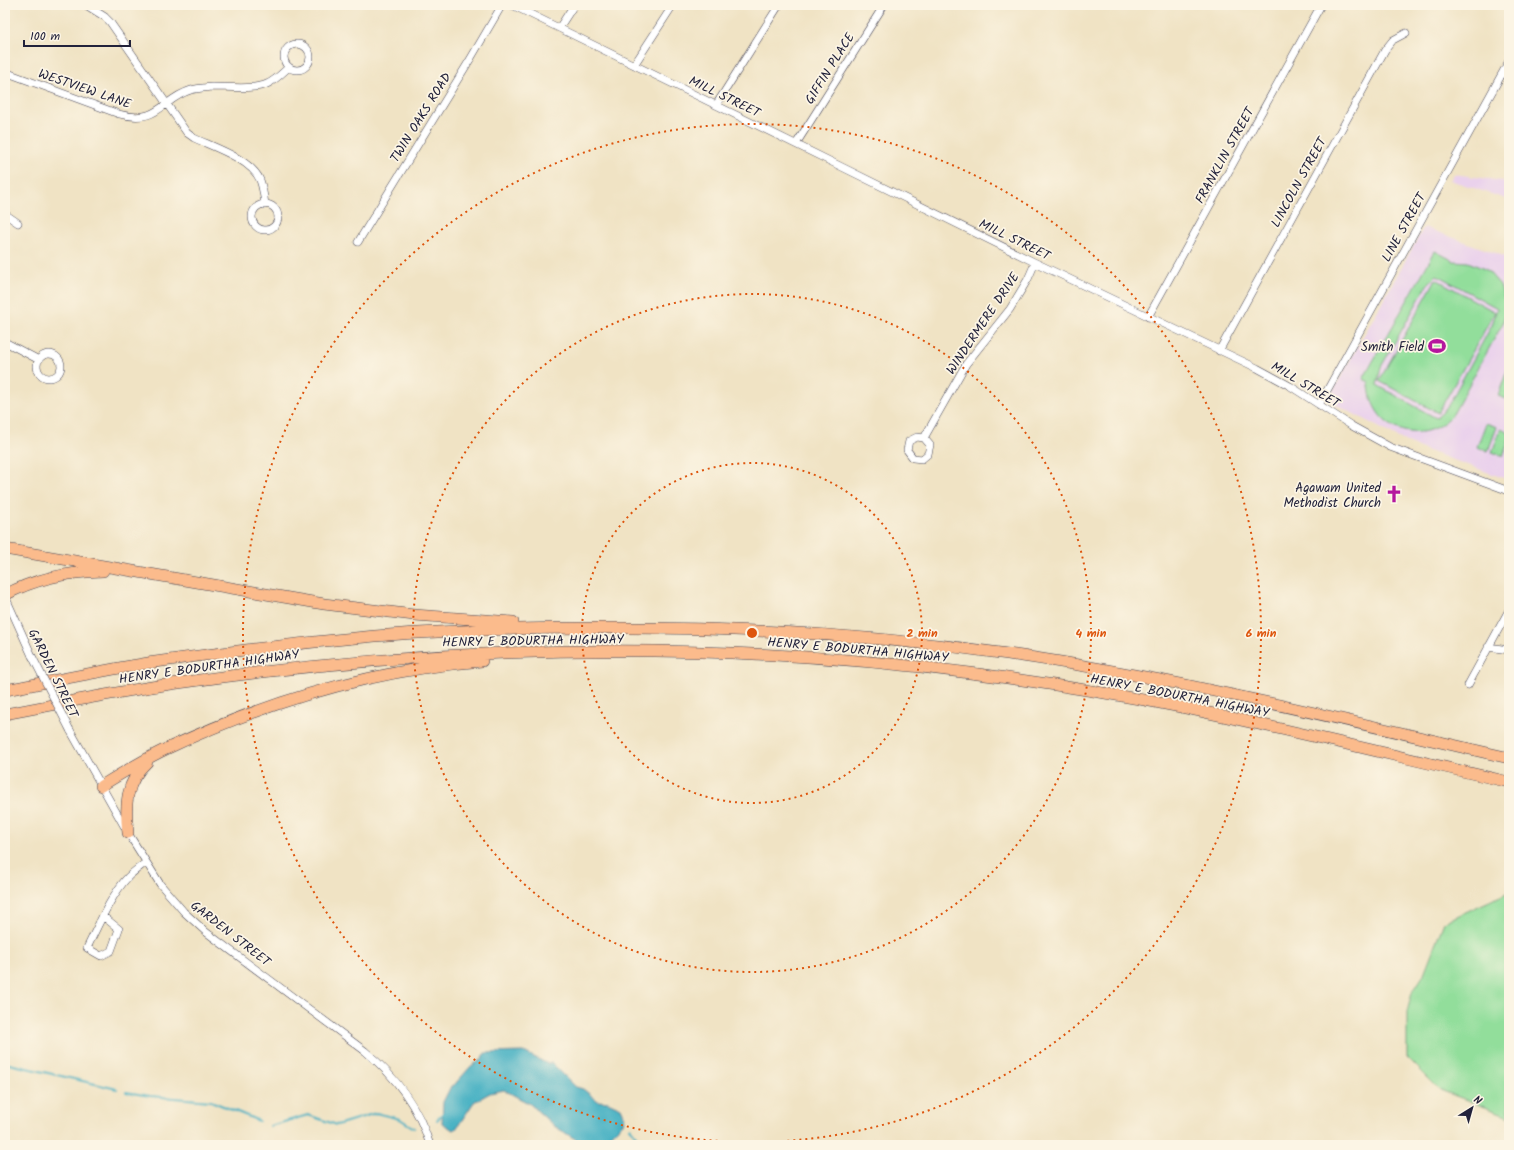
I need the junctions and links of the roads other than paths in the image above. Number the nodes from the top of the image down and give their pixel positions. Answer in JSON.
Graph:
{"nodes":[{"id":1,"x":86,"y":5,"type":"edge"},
{"id":2,"x":502,"y":5,"type":"edge"},
{"id":3,"x":512,"y":5,"type":"edge"},
{"id":4,"x":574,"y":5,"type":"edge"},
{"id":5,"x":673,"y":5,"type":"edge"},
{"id":6,"x":779,"y":5,"type":"edge"},
{"id":7,"x":884,"y":5,"type":"edge"},
{"id":8,"x":1321,"y":5,"type":"edge"},
{"id":9,"x":559,"y":28,"type":"junction"},
{"id":10,"x":1406,"y":33,"type":"dead end"},
{"id":11,"x":1509,"y":61,"type":"edge"},
{"id":12,"x":634,"y":65,"type":"junction"},
{"id":13,"x":289,"y":67,"type":"dead end"},
{"id":14,"x":5,"y":72,"type":"edge"},
{"id":15,"x":166,"y":104,"type":"junction"},
{"id":16,"x":716,"y":105,"type":"junction"},
{"id":17,"x":796,"y":144,"type":"junction"},
{"id":18,"x":264,"y":204,"type":"dead end"},
{"id":19,"x":5,"y":214,"type":"edge"},
{"id":20,"x":18,"y":223,"type":"dead end"},
{"id":21,"x":358,"y":242,"type":"dead end"},
{"id":22,"x":1035,"y":263,"type":"junction"},
{"id":23,"x":1148,"y":317,"type":"junction"},
{"id":24,"x":5,"y":342,"type":"edge"},
{"id":25,"x":1219,"y":350,"type":"junction"},
{"id":26,"x":39,"y":360,"type":"dead end"},
{"id":27,"x":1319,"y":405,"type":"junction"},
{"id":28,"x":924,"y":438,"type":"dead end"},
{"id":29,"x":1509,"y":491,"type":"edge"},
{"id":30,"x":5,"y":549,"type":"edge"},
{"id":31,"x":146,"y":574,"type":"junction"},
{"id":32,"x":5,"y":596,"type":"edge"},
{"id":33,"x":1509,"y":610,"type":"edge"},
{"id":34,"x":590,"y":628,"type":"junction"},
{"id":35,"x":1488,"y":647,"type":"junction"},
{"id":36,"x":1509,"y":650,"type":"edge"},
{"id":37,"x":643,"y":652,"type":"junction"},
{"id":38,"x":1468,"y":685,"type":"dead end"},
{"id":39,"x":5,"y":690,"type":"edge"},
{"id":40,"x":5,"y":714,"type":"edge"},
{"id":41,"x":166,"y":749,"type":"junction"},
{"id":42,"x":1509,"y":758,"type":"edge"},
{"id":43,"x":1509,"y":782,"type":"edge"},
{"id":44,"x":100,"y":786,"type":"junction"},
{"id":45,"x":128,"y":834,"type":"junction"},
{"id":46,"x":145,"y":863,"type":"junction"},
{"id":47,"x":104,"y":917,"type":"junction"},
{"id":48,"x":430,"y":1145,"type":"edge"}],
"edges":[{"from":1,"to":15,"type":"street"},
{"from":2,"to":21,"type":"street","name":"TWIN OAKS ROAD"},
{"from":3,"to":9,"type":"street","name":"MILL STREET"},
{"from":4,"to":9,"type":"street"},
{"from":5,"to":12,"type":"street"},
{"from":6,"to":16,"type":"street"},
{"from":7,"to":17,"type":"street","name":"GIFFIN PLACE"},
{"from":8,"to":23,"type":"street","name":"FRANKLIN STREET"},
{"from":9,"to":12,"type":"street","name":"MILL STREET"},
{"from":10,"to":25,"type":"street","name":"LINCOLN STREET"},
{"from":11,"to":27,"type":"street","name":"LINE STREET"},
{"from":12,"to":16,"type":"street","name":"MILL STREET"},
{"from":13,"to":15,"type":"street","name":"WESTVIEW LANE"},
{"from":14,"to":15,"type":"street","name":"WESTVIEW LANE"},
{"from":15,"to":18,"type":"street"},
{"from":16,"to":17,"type":"street","name":"MILL STREET"},
{"from":17,"to":22,"type":"street","name":"MILL STREET"},
{"from":19,"to":20,"type":"street"},
{"from":22,"to":23,"type":"street","name":"MILL STREET"},
{"from":22,"to":28,"type":"street","name":"WINDERMERE DRIVE"},
{"from":23,"to":25,"type":"street","name":"MILL STREET"},
{"from":24,"to":26,"type":"street"},
{"from":25,"to":27,"type":"street","name":"MILL STREET"},
{"from":27,"to":29,"type":"street","name":"MILL STREET"},
{"from":30,"to":31,"type":"highway"},
{"from":31,"to":32,"type":"highway"},
{"from":31,"to":34,"type":"highway"},
{"from":32,"to":44,"type":"street","name":"GARDEN STREET","bridge":true},
{"from":33,"to":35,"type":"street"},
{"from":34,"to":39,"type":"highway","name":"HENRY E BODURTHA HIGHWAY"},
{"from":34,"to":42,"type":"highway","name":"HENRY E BODURTHA HIGHWAY"},
{"from":35,"to":36,"type":"street"},
{"from":35,"to":38,"type":"street"},
{"from":37,"to":40,"type":"highway","name":"HENRY E BODURTHA HIGHWAY"},
{"from":37,"to":41,"type":"highway"},
{"from":37,"to":43,"type":"highway","name":"HENRY E BODURTHA HIGHWAY"},
{"from":41,"to":44,"type":"highway"},
{"from":41,"to":45,"type":"highway"},
{"from":44,"to":45,"type":"street","name":"GARDEN STREET"},
{"from":45,"to":46,"type":"street","name":"GARDEN STREET"},
{"from":46,"to":47,"type":"street"},
{"from":46,"to":48,"type":"street","name":"GARDEN STREET"},
{"from":47,"to":47,"type":"street"}]}
